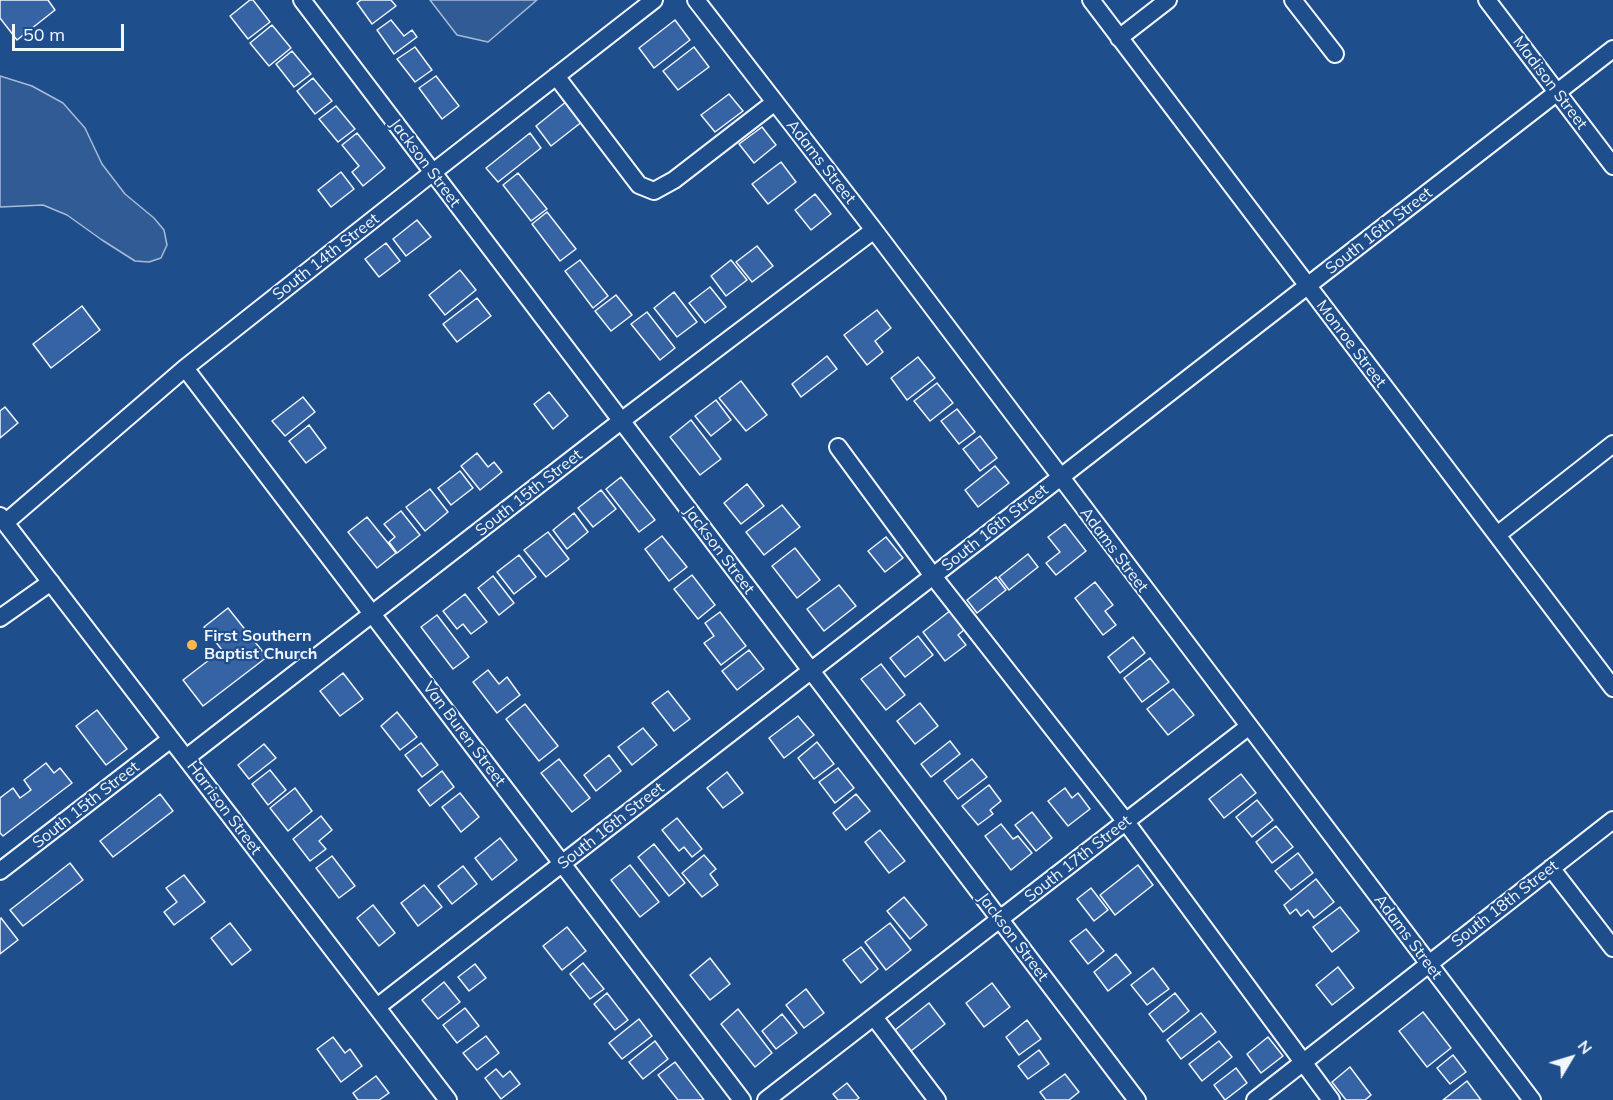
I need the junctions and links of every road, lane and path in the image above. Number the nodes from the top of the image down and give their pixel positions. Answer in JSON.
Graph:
{"nodes":[{"id":1,"x":302,"y":0,"type":"edge"},
{"id":2,"x":654,"y":0,"type":"edge"},
{"id":3,"x":696,"y":0,"type":"edge"},
{"id":4,"x":1090,"y":0,"type":"edge"},
{"id":5,"x":1168,"y":0,"type":"edge"},
{"id":6,"x":1293,"y":0,"type":"edge"},
{"id":7,"x":1487,"y":0,"type":"edge"},
{"id":8,"x":1119,"y":38,"type":"junction"},
{"id":9,"x":1613,"y":49,"type":"edge"},
{"id":10,"x":1335,"y":54,"type":"dead end"},
{"id":11,"x":556,"y":76,"type":"junction"},
{"id":12,"x":1557,"y":92,"type":"junction"},
{"id":13,"x":775,"y":102,"type":"junction"},
{"id":14,"x":1613,"y":166,"type":"edge"},
{"id":15,"x":432,"y":173,"type":"junction"},
{"id":16,"x":874,"y":231,"type":"junction"},
{"id":17,"x":1307,"y":286,"type":"junction"},
{"id":18,"x":185,"y":368,"type":"junction"},
{"id":19,"x":621,"y":422,"type":"junction"},
{"id":20,"x":1613,"y":444,"type":"edge"},
{"id":21,"x":838,"y":447,"type":"dead end"},
{"id":22,"x":1059,"y":478,"type":"junction"},
{"id":23,"x":2,"y":519,"type":"edge"},
{"id":24,"x":1497,"y":535,"type":"junction"},
{"id":25,"x":933,"y":576,"type":"junction"},
{"id":26,"x":51,"y":582,"type":"junction"},
{"id":27,"x":373,"y":615,"type":"junction"},
{"id":28,"x":0,"y":618,"type":"edge"},
{"id":29,"x":811,"y":671,"type":"junction"},
{"id":30,"x":1613,"y":688,"type":"edge"},
{"id":31,"x":1248,"y":727,"type":"junction"},
{"id":32,"x":171,"y":739,"type":"junction"},
{"id":33,"x":186,"y":758,"type":"junction"},
{"id":34,"x":1613,"y":820,"type":"edge"},
{"id":35,"x":1126,"y":822,"type":"junction"},
{"id":36,"x":562,"y":865,"type":"junction"},
{"id":37,"x":1551,"y":868,"type":"junction"},
{"id":38,"x":0,"y":871,"type":"edge"},
{"id":39,"x":1000,"y":920,"type":"junction"},
{"id":40,"x":1613,"y":948,"type":"edge"},
{"id":41,"x":1428,"y":964,"type":"junction"},
{"id":42,"x":377,"y":1007,"type":"junction"},
{"id":43,"x":874,"y":1017,"type":"junction"},
{"id":44,"x":1303,"y":1062,"type":"junction"},
{"id":45,"x":448,"y":1100,"type":"edge"},
{"id":46,"x":742,"y":1100,"type":"edge"},
{"id":47,"x":766,"y":1100,"type":"edge"},
{"id":48,"x":937,"y":1100,"type":"edge"},
{"id":49,"x":1137,"y":1100,"type":"edge"},
{"id":50,"x":1255,"y":1100,"type":"edge"},
{"id":51,"x":1331,"y":1100,"type":"edge"},
{"id":52,"x":1532,"y":1100,"type":"edge"}],
"edges":[{"from":1,"to":15,"type":"street","name":"Jackson Street"},
{"from":2,"to":11,"type":"street","name":"South 14th Street"},
{"from":3,"to":13,"type":"street","name":"Adams Street"},
{"from":4,"to":8,"type":"street","name":"Monroe Street"},
{"from":5,"to":8,"type":"street"},
{"from":6,"to":10,"type":"street"},
{"from":7,"to":12,"type":"street","name":"Madison Street"},
{"from":8,"to":17,"type":"street","name":"Monroe Street"},
{"from":9,"to":12,"type":"street","name":"South 16th Street"},
{"from":11,"to":13,"type":"street"},
{"from":11,"to":15,"type":"street","name":"South 14th Street"},
{"from":12,"to":14,"type":"street","name":"Madison Street"},
{"from":12,"to":17,"type":"street","name":"South 16th Street"},
{"from":13,"to":16,"type":"street","name":"Adams Street"},
{"from":15,"to":18,"type":"street","name":"South 14th Street"},
{"from":15,"to":19,"type":"street","name":"Jackson Street"},
{"from":16,"to":19,"type":"street","name":"South 15th Street"},
{"from":16,"to":22,"type":"street","name":"Adams Street"},
{"from":17,"to":22,"type":"street","name":"South 16th Street"},
{"from":17,"to":24,"type":"street","name":"Monroe Street"},
{"from":18,"to":23,"type":"street","name":"South 14th Street"},
{"from":18,"to":27,"type":"street","name":"Van Buren Street"},
{"from":19,"to":27,"type":"street","name":"South 15th Street"},
{"from":19,"to":29,"type":"street","name":"Jackson Street"},
{"from":20,"to":24,"type":"street"},
{"from":21,"to":25,"type":"street"},
{"from":22,"to":25,"type":"street","name":"South 16th Street"},
{"from":22,"to":31,"type":"street","name":"Adams Street"},
{"from":23,"to":26,"type":"street","name":"Harrison Street"},
{"from":24,"to":30,"type":"street","name":"Monroe Street"},
{"from":25,"to":29,"type":"street","name":"South 16th Street"},
{"from":25,"to":35,"type":"street"},
{"from":26,"to":28,"type":"street"},
{"from":26,"to":32,"type":"street","name":"Harrison Street"},
{"from":27,"to":33,"type":"street","name":"South 15th Street"},
{"from":27,"to":36,"type":"street","name":"Van Buren Street"},
{"from":29,"to":36,"type":"street","name":"South 16th Street"},
{"from":29,"to":39,"type":"street","name":"Jackson Street"},
{"from":31,"to":35,"type":"street","name":"South 17th Street"},
{"from":31,"to":41,"type":"street","name":"Adams Street"},
{"from":32,"to":33,"type":"street","name":"Harrison Street"},
{"from":32,"to":38,"type":"street","name":"South 15th Street"},
{"from":33,"to":42,"type":"street","name":"Harrison Street"},
{"from":34,"to":37,"type":"street","name":"South 18th Street"},
{"from":35,"to":39,"type":"street","name":"South 17th Street"},
{"from":35,"to":44,"type":"street"},
{"from":36,"to":42,"type":"street","name":"South 16th Street"},
{"from":36,"to":46,"type":"street","name":"Van Buren Street"},
{"from":37,"to":40,"type":"street"},
{"from":37,"to":41,"type":"street","name":"South 18th Street"},
{"from":39,"to":43,"type":"street","name":"South 17th Street"},
{"from":39,"to":49,"type":"street","name":"Jackson Street"},
{"from":41,"to":44,"type":"street","name":"South 18th Street"},
{"from":41,"to":52,"type":"street","name":"Adams Street"},
{"from":42,"to":45,"type":"street","name":"Harrison Street"},
{"from":43,"to":47,"type":"street","name":"South 17th Street"},
{"from":43,"to":48,"type":"street"},
{"from":44,"to":50,"type":"street","name":"South 18th Street"},
{"from":44,"to":51,"type":"street"}]}
